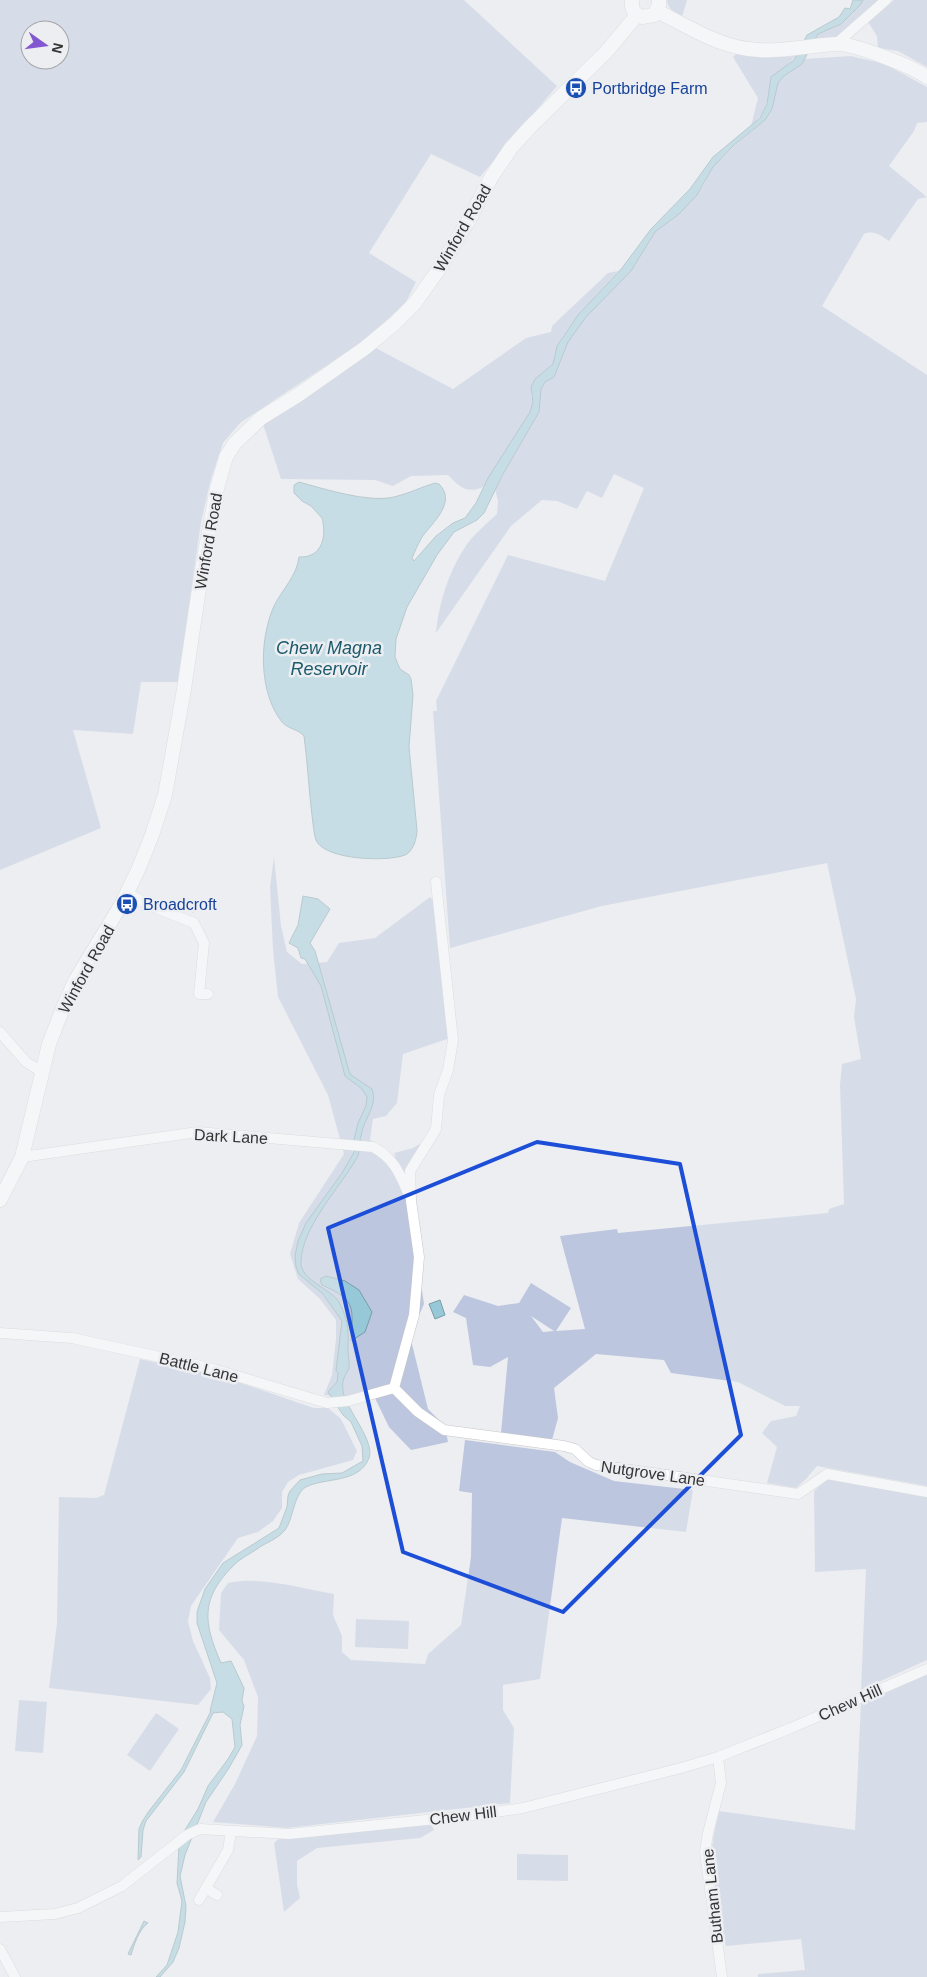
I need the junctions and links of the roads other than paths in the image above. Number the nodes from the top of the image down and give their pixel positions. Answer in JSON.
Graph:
{"nodes":[{"id":1,"x":632,"y":0,"type":"edge"},
{"id":2,"x":886,"y":0,"type":"edge"},
{"id":3,"x":658,"y":6,"type":"edge"},
{"id":4,"x":637,"y":15,"type":"junction"},
{"id":5,"x":837,"y":43,"type":"junction"},
{"id":6,"x":927,"y":77,"type":"edge"},
{"id":7,"x":436,"y":882,"type":"dead end"},
{"id":8,"x":126,"y":894,"type":"junction"},
{"id":9,"x":199,"y":994,"type":"dead end"},
{"id":10,"x":0,"y":1032,"type":"edge"},
{"id":11,"x":42,"y":1072,"type":"junction"},
{"id":12,"x":22,"y":1157,"type":"junction"},
{"id":13,"x":0,"y":1200,"type":"edge"},
{"id":14,"x":411,"y":1201,"type":"junction"},
{"id":15,"x":0,"y":1333,"type":"edge"},
{"id":16,"x":394,"y":1388,"type":"junction"},
{"id":17,"x":927,"y":1492,"type":"edge"},
{"id":18,"x":927,"y":1669,"type":"edge"},
{"id":19,"x":718,"y":1757,"type":"junction"},
{"id":20,"x":231,"y":1831,"type":"junction"},
{"id":21,"x":206,"y":1888,"type":"junction"},
{"id":22,"x":217,"y":1895,"type":"dead end"},
{"id":23,"x":199,"y":1900,"type":"dead end"},
{"id":24,"x":0,"y":1917,"type":"edge"},
{"id":25,"x":0,"y":1949,"type":"edge"},
{"id":26,"x":16,"y":1977,"type":"edge"},
{"id":27,"x":722,"y":1977,"type":"edge"}],
"edges":[{"from":1,"to":4,"type":"main road"},
{"from":2,"to":5,"type":"street"},
{"from":3,"to":4,"type":"main road"},
{"from":3,"to":5,"type":"main road"},
{"from":4,"to":8,"type":"main road","name":"Winford Road"},
{"from":5,"to":6,"type":"main road"},
{"from":7,"to":14,"type":"street"},
{"from":8,"to":9,"type":"street"},
{"from":8,"to":11,"type":"main road","name":"Winford Road"},
{"from":10,"to":11,"type":"street"},
{"from":11,"to":12,"type":"main road","name":"Winford Road"},
{"from":12,"to":13,"type":"main road","name":"Winford Road"},
{"from":12,"to":14,"type":"street","name":"Dark Lane"},
{"from":14,"to":16,"type":"street"},
{"from":15,"to":16,"type":"street","name":"Battle Lane"},
{"from":16,"to":17,"type":"street","name":"Nutgrove Lane"},
{"from":18,"to":19,"type":"street","name":"Chew Hill"},
{"from":19,"to":20,"type":"street","name":"Chew Hill"},
{"from":19,"to":27,"type":"street","name":"Butham Lane"},
{"from":20,"to":21,"type":"street"},
{"from":20,"to":24,"type":"street","name":"Chew Hill"},
{"from":21,"to":22,"type":"street"},
{"from":21,"to":23,"type":"street"},
{"from":25,"to":26,"type":"street"}]}
